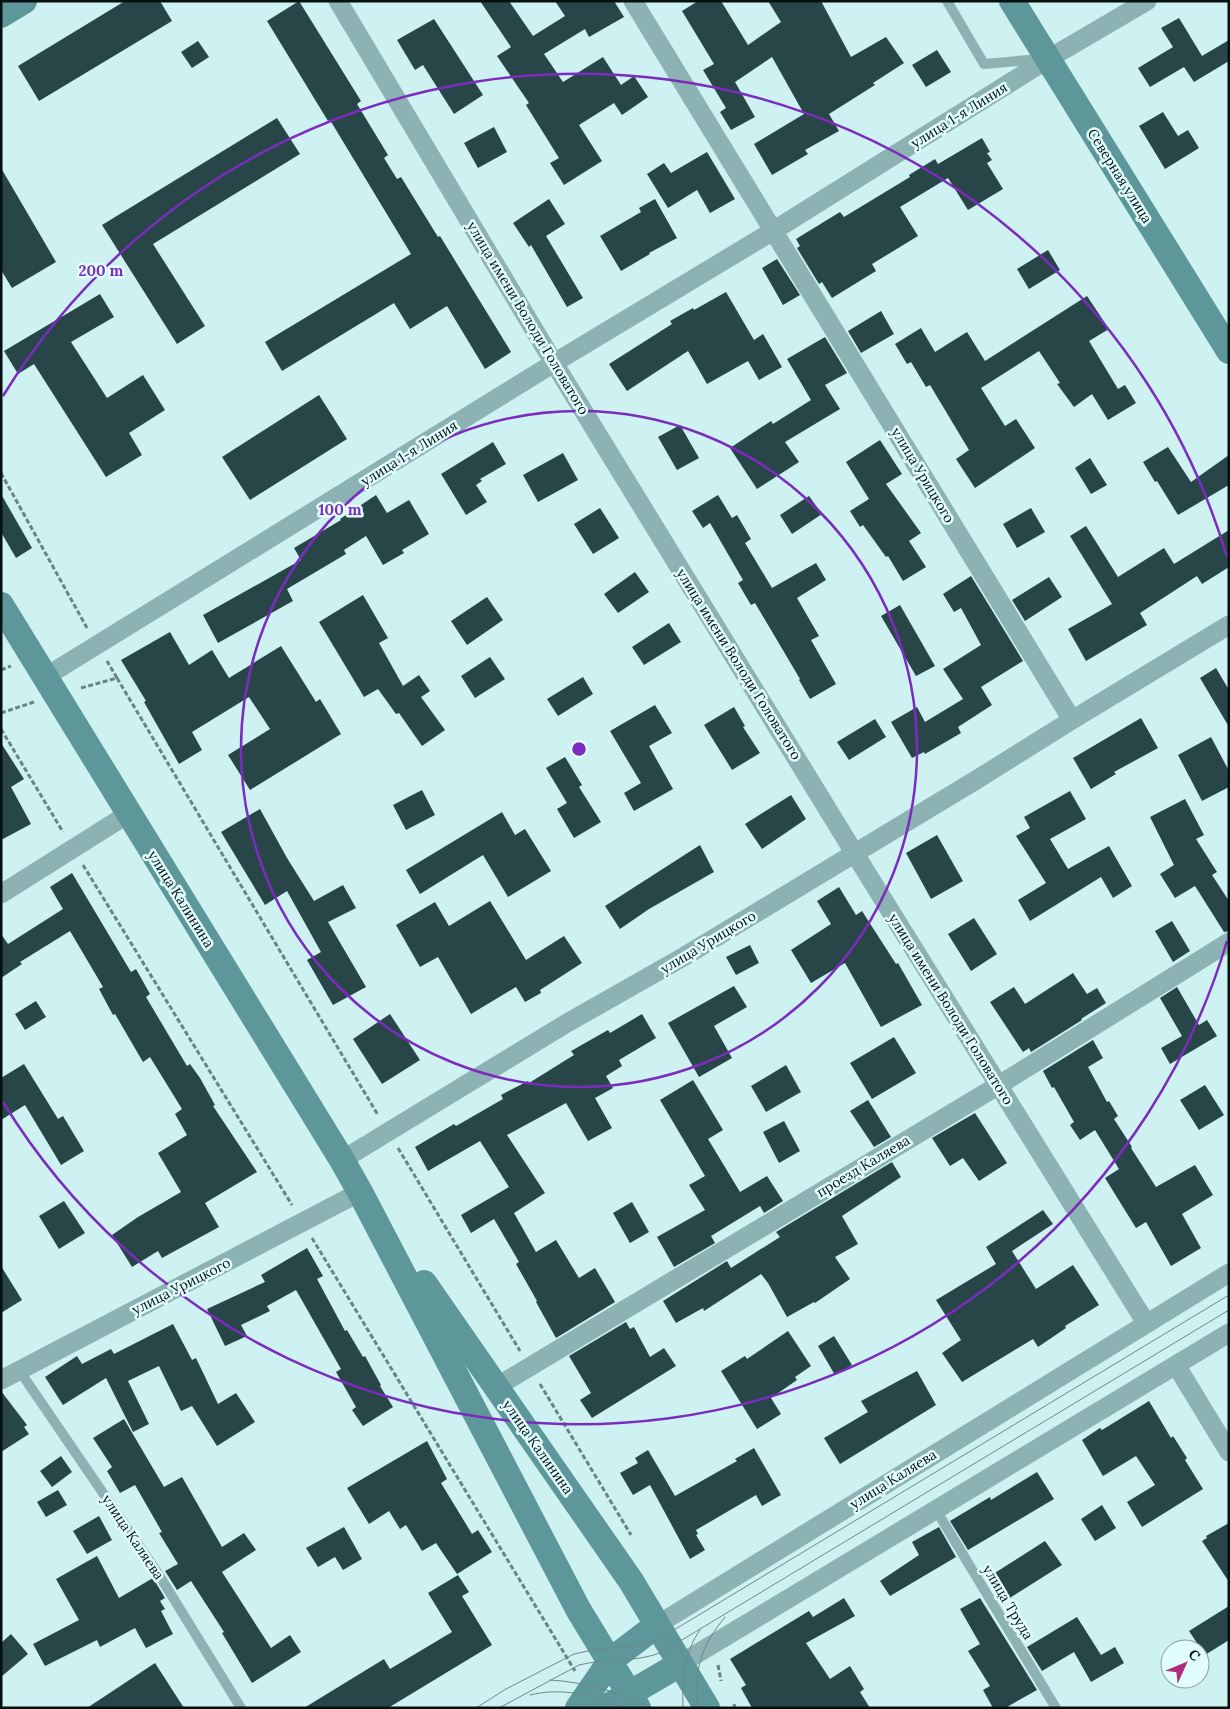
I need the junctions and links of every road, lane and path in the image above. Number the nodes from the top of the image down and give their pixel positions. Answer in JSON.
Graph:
{"nodes":[{"id":1,"x":24,"y":1,"type":"edge"},
{"id":2,"x":338,"y":1,"type":"edge"},
{"id":3,"x":633,"y":1,"type":"edge"},
{"id":4,"x":947,"y":1,"type":"edge"},
{"id":5,"x":1012,"y":1,"type":"edge"},
{"id":6,"x":1146,"y":1,"type":"edge"},
{"id":7,"x":1,"y":15,"type":"edge"},
{"id":8,"x":1048,"y":59,"type":"junction"},
{"id":9,"x":773,"y":231,"type":"junction"},
{"id":10,"x":1229,"y":351,"type":"edge"},
{"id":11,"x":554,"y":363,"type":"junction"},
{"id":12,"x":1,"y":474,"type":"edge"},
{"id":13,"x":1,"y":605,"type":"edge"},
{"id":14,"x":1229,"y":625,"type":"edge"},
{"id":15,"x":97,"y":645,"type":"junction"},
{"id":16,"x":117,"y":678,"type":"junction"},
{"id":17,"x":51,"y":686,"type":"junction"},
{"id":18,"x":1,"y":713,"type":"edge"},
{"id":19,"x":1072,"y":720,"type":"junction"},
{"id":20,"x":128,"y":814,"type":"junction"},
{"id":21,"x":855,"y":854,"type":"junction"},
{"id":22,"x":1,"y":894,"type":"edge"},
{"id":23,"x":1229,"y":942,"type":"edge"},
{"id":24,"x":999,"y":1085,"type":"junction"},
{"id":25,"x":388,"y":1132,"type":"junction"},
{"id":26,"x":342,"y":1160,"type":"junction"},
{"id":27,"x":360,"y":1192,"type":"junction"},
{"id":28,"x":1229,"y":1273,"type":"edge"},
{"id":29,"x":1146,"y":1322,"type":"junction"},
{"id":30,"x":1229,"y":1332,"type":"edge"},
{"id":31,"x":1176,"y":1365,"type":"junction"},
{"id":32,"x":530,"y":1367,"type":"junction"},
{"id":33,"x":19,"y":1370,"type":"junction"},
{"id":34,"x":1,"y":1380,"type":"edge"},
{"id":35,"x":496,"y":1387,"type":"junction"},
{"id":36,"x":1229,"y":1452,"type":"edge"},
{"id":37,"x":936,"y":1510,"type":"junction"},
{"id":38,"x":631,"y":1535,"type":"dead end"},
{"id":39,"x":657,"y":1625,"type":"junction"},
{"id":40,"x":715,"y":1643,"type":"junction"},
{"id":41,"x":610,"y":1660,"type":"junction"},
{"id":42,"x":680,"y":1664,"type":"junction"},
{"id":43,"x":721,"y":1683,"type":"dead end"},
{"id":44,"x":634,"y":1701,"type":"edge"},
{"id":45,"x":241,"y":1708,"type":"edge"},
{"id":46,"x":578,"y":1708,"type":"edge"},
{"id":47,"x":605,"y":1708,"type":"edge"},
{"id":48,"x":707,"y":1708,"type":"edge"},
{"id":49,"x":1056,"y":1708,"type":"edge"}],
"edges":[{"from":1,"to":7,"type":"main road"},
{"from":2,"to":11,"type":"street","name":"улица имени Володи Головатого"},
{"from":3,"to":9,"type":"street"},
{"from":4,"to":8,"type":"lane"},
{"from":5,"to":8,"type":"main road","name":"Северная улица"},
{"from":6,"to":8,"type":"street","name":"улица 1-я Линия"},
{"from":8,"to":9,"type":"street","name":"улица 1-я Линия"},
{"from":8,"to":10,"type":"main road","name":"Северная улица"},
{"from":9,"to":11,"type":"street","name":"улица 1-я Линия"},
{"from":9,"to":19,"type":"street","name":"улица Урицкого"},
{"from":11,"to":15,"type":"street","name":"улица 1-я Линия"},
{"from":11,"to":21,"type":"street","name":"улица имени Володи Головатого"},
{"from":12,"to":15,"type":"path"},
{"from":13,"to":17,"type":"main road","name":"улица Калинина"},
{"from":14,"to":19,"type":"street","name":"улица Урицкого"},
{"from":15,"to":16,"type":"path"},
{"from":15,"to":17,"type":"street","name":"улица 1-я Линия"},
{"from":16,"to":17,"type":"path"},
{"from":16,"to":25,"type":"path"},
{"from":17,"to":18,"type":"path"},
{"from":17,"to":20,"type":"main road","name":"улица Калинина"},
{"from":19,"to":21,"type":"street","name":"улица Урицкого"},
{"from":20,"to":22,"type":"street"},
{"from":20,"to":26,"type":"main road","name":"улица Калинина"},
{"from":21,"to":24,"type":"street","name":"улица имени Володи Головатого"},
{"from":21,"to":25,"type":"street","name":"улица Урицкого"},
{"from":23,"to":24,"type":"street","name":"проезд Каляева"},
{"from":24,"to":29,"type":"street","name":"улица имени Володи Головатого"},
{"from":24,"to":32,"type":"street","name":"проезд Каляева"},
{"from":25,"to":26,"type":"street","name":"улица Урицкого"},
{"from":25,"to":32,"type":"path"},
{"from":26,"to":27,"type":"main road","name":"улица Калинина"},
{"from":27,"to":33,"type":"street","name":"улица Урицкого"},
{"from":27,"to":35,"type":"main road","name":"улица Калинина"},
{"from":27,"to":41,"type":"main road","name":"улица Калинина"},
{"from":28,"to":29,"type":"street","name":"улица Каляева"},
{"from":29,"to":39,"type":"street","name":"улица Каляева"},
{"from":30,"to":31,"type":"street"},
{"from":31,"to":36,"type":"street"},
{"from":31,"to":37,"type":"street"},
{"from":32,"to":35,"type":"street","name":"проезд Каляева"},
{"from":32,"to":38,"type":"path"},
{"from":33,"to":34,"type":"street","name":"улица Урицкого"},
{"from":33,"to":45,"type":"lane","name":"улица Каляева"},
{"from":35,"to":39,"type":"main road","name":"улица Калинина"},
{"from":37,"to":40,"type":"street"},
{"from":37,"to":49,"type":"lane","name":"улица Труда"},
{"from":39,"to":41,"type":"main road","name":"улица Каляева"},
{"from":39,"to":42,"type":"main road","name":"улица Калинина"},
{"from":40,"to":42,"type":"street"},
{"from":40,"to":43,"type":"path"},
{"from":41,"to":44,"type":"main road","name":"улица Калинина"},
{"from":41,"to":46,"type":"main road","name":"улица Каляева"},
{"from":42,"to":44,"type":"main road"},
{"from":42,"to":48,"type":"main road","name":"улица Калинина"},
{"from":44,"to":47,"type":"main road"}]}
